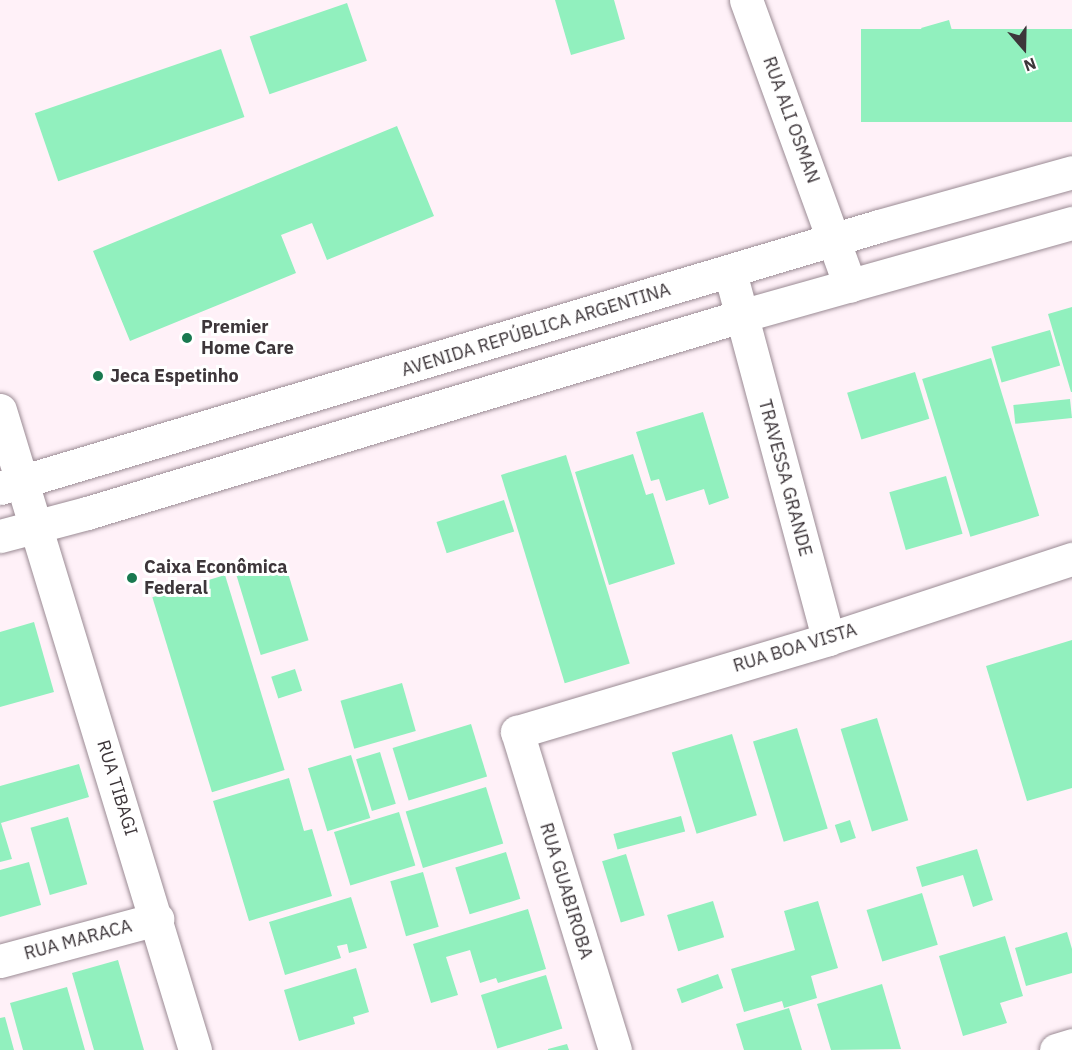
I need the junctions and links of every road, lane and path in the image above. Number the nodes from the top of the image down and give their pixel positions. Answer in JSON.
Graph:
{"nodes":[{"id":1,"x":747,"y":0,"type":"edge"},
{"id":2,"x":1072,"y":172,"type":"edge"},
{"id":3,"x":1072,"y":223,"type":"edge"},
{"id":4,"x":835,"y":239,"type":"junction"},
{"id":5,"x":730,"y":272,"type":"junction"},
{"id":6,"x":850,"y":286,"type":"junction"},
{"id":7,"x":741,"y":316,"type":"junction"},
{"id":8,"x":0,"y":410,"type":"edge"},
{"id":9,"x":12,"y":485,"type":"edge"},
{"id":10,"x":36,"y":526,"type":"junction"},
{"id":11,"x":0,"y":536,"type":"edge"},
{"id":12,"x":1072,"y":559,"type":"edge"},
{"id":13,"x":828,"y":639,"type":"junction"},
{"id":14,"x":517,"y":732,"type":"joint"},
{"id":15,"x":157,"y":919,"type":"junction"},
{"id":16,"x":0,"y":962,"type":"edge"},
{"id":17,"x":1072,"y":1045,"type":"edge"},
{"id":18,"x":195,"y":1050,"type":"edge"},
{"id":19,"x":615,"y":1050,"type":"edge"},
{"id":20,"x":1056,"y":1050,"type":"edge"}],
"edges":[{"from":1,"to":4,"type":"street","name":"RUA ALI OSMAN"},
{"from":2,"to":4,"type":"street","name":"AVENIDA REPÚBLICA ARGENTINA"},
{"from":3,"to":6,"type":"street"},
{"from":4,"to":5,"type":"street","name":"AVENIDA REPÚBLICA ARGENTINA"},
{"from":4,"to":6,"type":"street","name":"RUA ALI OSMAN"},
{"from":5,"to":7,"type":"street","name":"TRAVESSA GRANDE"},
{"from":5,"to":9,"type":"street","name":"AVENIDA REPÚBLICA ARGENTINA"},
{"from":6,"to":7,"type":"street"},
{"from":7,"to":10,"type":"street"},
{"from":7,"to":13,"type":"street","name":"TRAVESSA GRANDE"},
{"from":8,"to":9,"type":"street"},
{"from":9,"to":10,"type":"street","name":"RUA TIBAGI"},
{"from":10,"to":11,"type":"street"},
{"from":10,"to":15,"type":"street","name":"RUA TIBAGI"},
{"from":12,"to":13,"type":"street","name":"RUA BOA VISTA"},
{"from":13,"to":14,"type":"street","name":"RUA BOA VISTA"},
{"from":14,"to":19,"type":"street","name":"RUA GUABIROBA"},
{"from":15,"to":16,"type":"street","name":"RUA MARACA"},
{"from":15,"to":18,"type":"street","name":"RUA TIBAGI"},
{"from":17,"to":20,"type":"street"}]}
